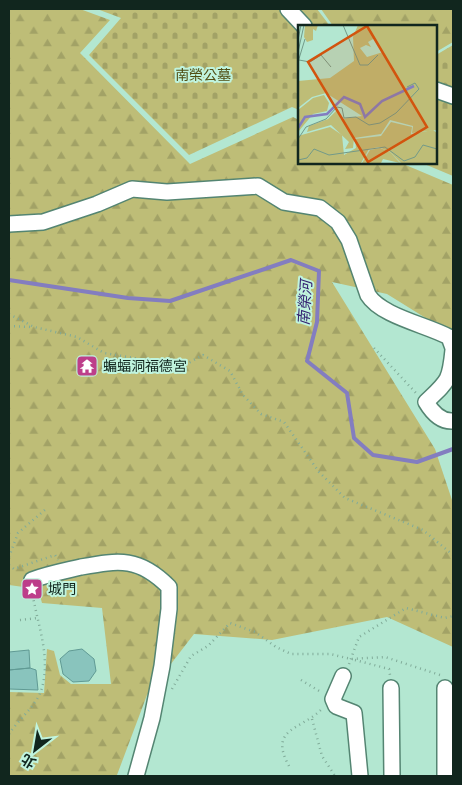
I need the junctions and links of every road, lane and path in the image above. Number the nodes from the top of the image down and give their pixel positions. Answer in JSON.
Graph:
{"nodes":[{"id":1,"x":288,"y":9,"type":"edge"},
{"id":2,"x":303,"y":25,"type":"edge"},
{"id":3,"x":437,"y":90,"type":"edge"},
{"id":4,"x":453,"y":96,"type":"edge"},
{"id":5,"x":9,"y":224,"type":"edge"},
{"id":6,"x":9,"y":314,"type":"edge"},
{"id":7,"x":9,"y":326,"type":"edge"},
{"id":8,"x":34,"y":327,"type":"junction"},
{"id":9,"x":374,"y":348,"type":"dead end"},
{"id":10,"x":453,"y":349,"type":"edge"},
{"id":11,"x":426,"y":402,"type":"junction"},
{"id":12,"x":453,"y":421,"type":"edge"},
{"id":13,"x":46,"y":509,"type":"dead end"},
{"id":14,"x":453,"y":555,"type":"edge"},
{"id":15,"x":9,"y":557,"type":"edge"},
{"id":16,"x":32,"y":580,"type":"joint"},
{"id":17,"x":453,"y":616,"type":"edge"},
{"id":18,"x":38,"y":618,"type":"junction"},
{"id":19,"x":20,"y":620,"type":"dead end"},
{"id":20,"x":351,"y":659,"type":"junction"},
{"id":21,"x":425,"y":669,"type":"dead end"},
{"id":22,"x":343,"y":676,"type":"dead end"},
{"id":23,"x":301,"y":680,"type":"dead end"},
{"id":24,"x":391,"y":688,"type":"joint"},
{"id":25,"x":445,"y":688,"type":"dead end"},
{"id":26,"x":172,"y":690,"type":"dead end"},
{"id":27,"x":333,"y":699,"type":"junction"},
{"id":28,"x":312,"y":719,"type":"junction"},
{"id":29,"x":9,"y":734,"type":"edge"},
{"id":30,"x":289,"y":766,"type":"dead end"},
{"id":31,"x":136,"y":776,"type":"edge"},
{"id":32,"x":335,"y":776,"type":"edge"},
{"id":33,"x":360,"y":776,"type":"edge"},
{"id":34,"x":392,"y":776,"type":"edge"},
{"id":35,"x":446,"y":776,"type":"edge"}],
"edges":[{"from":1,"to":2,"type":"lane"},
{"from":3,"to":4,"type":"lane"},
{"from":5,"to":10,"type":"lane"},
{"from":6,"to":8,"type":"path"},
{"from":7,"to":8,"type":"path"},
{"from":8,"to":14,"type":"path"},
{"from":9,"to":11,"type":"path"},
{"from":10,"to":11,"type":"lane"},
{"from":11,"to":12,"type":"lane"},
{"from":13,"to":15,"type":"path"},
{"from":16,"to":18,"type":"path"},
{"from":16,"to":31,"type":"lane"},
{"from":17,"to":20,"type":"path"},
{"from":18,"to":19,"type":"path"},
{"from":18,"to":29,"type":"path"},
{"from":20,"to":21,"type":"path"},
{"from":20,"to":24,"type":"path"},
{"from":20,"to":26,"type":"path"},
{"from":22,"to":27,"type":"lane"},
{"from":23,"to":27,"type":"path"},
{"from":24,"to":34,"type":"lane"},
{"from":25,"to":35,"type":"lane"},
{"from":27,"to":28,"type":"path"},
{"from":27,"to":33,"type":"lane"},
{"from":28,"to":30,"type":"path"},
{"from":28,"to":32,"type":"path"}]}
